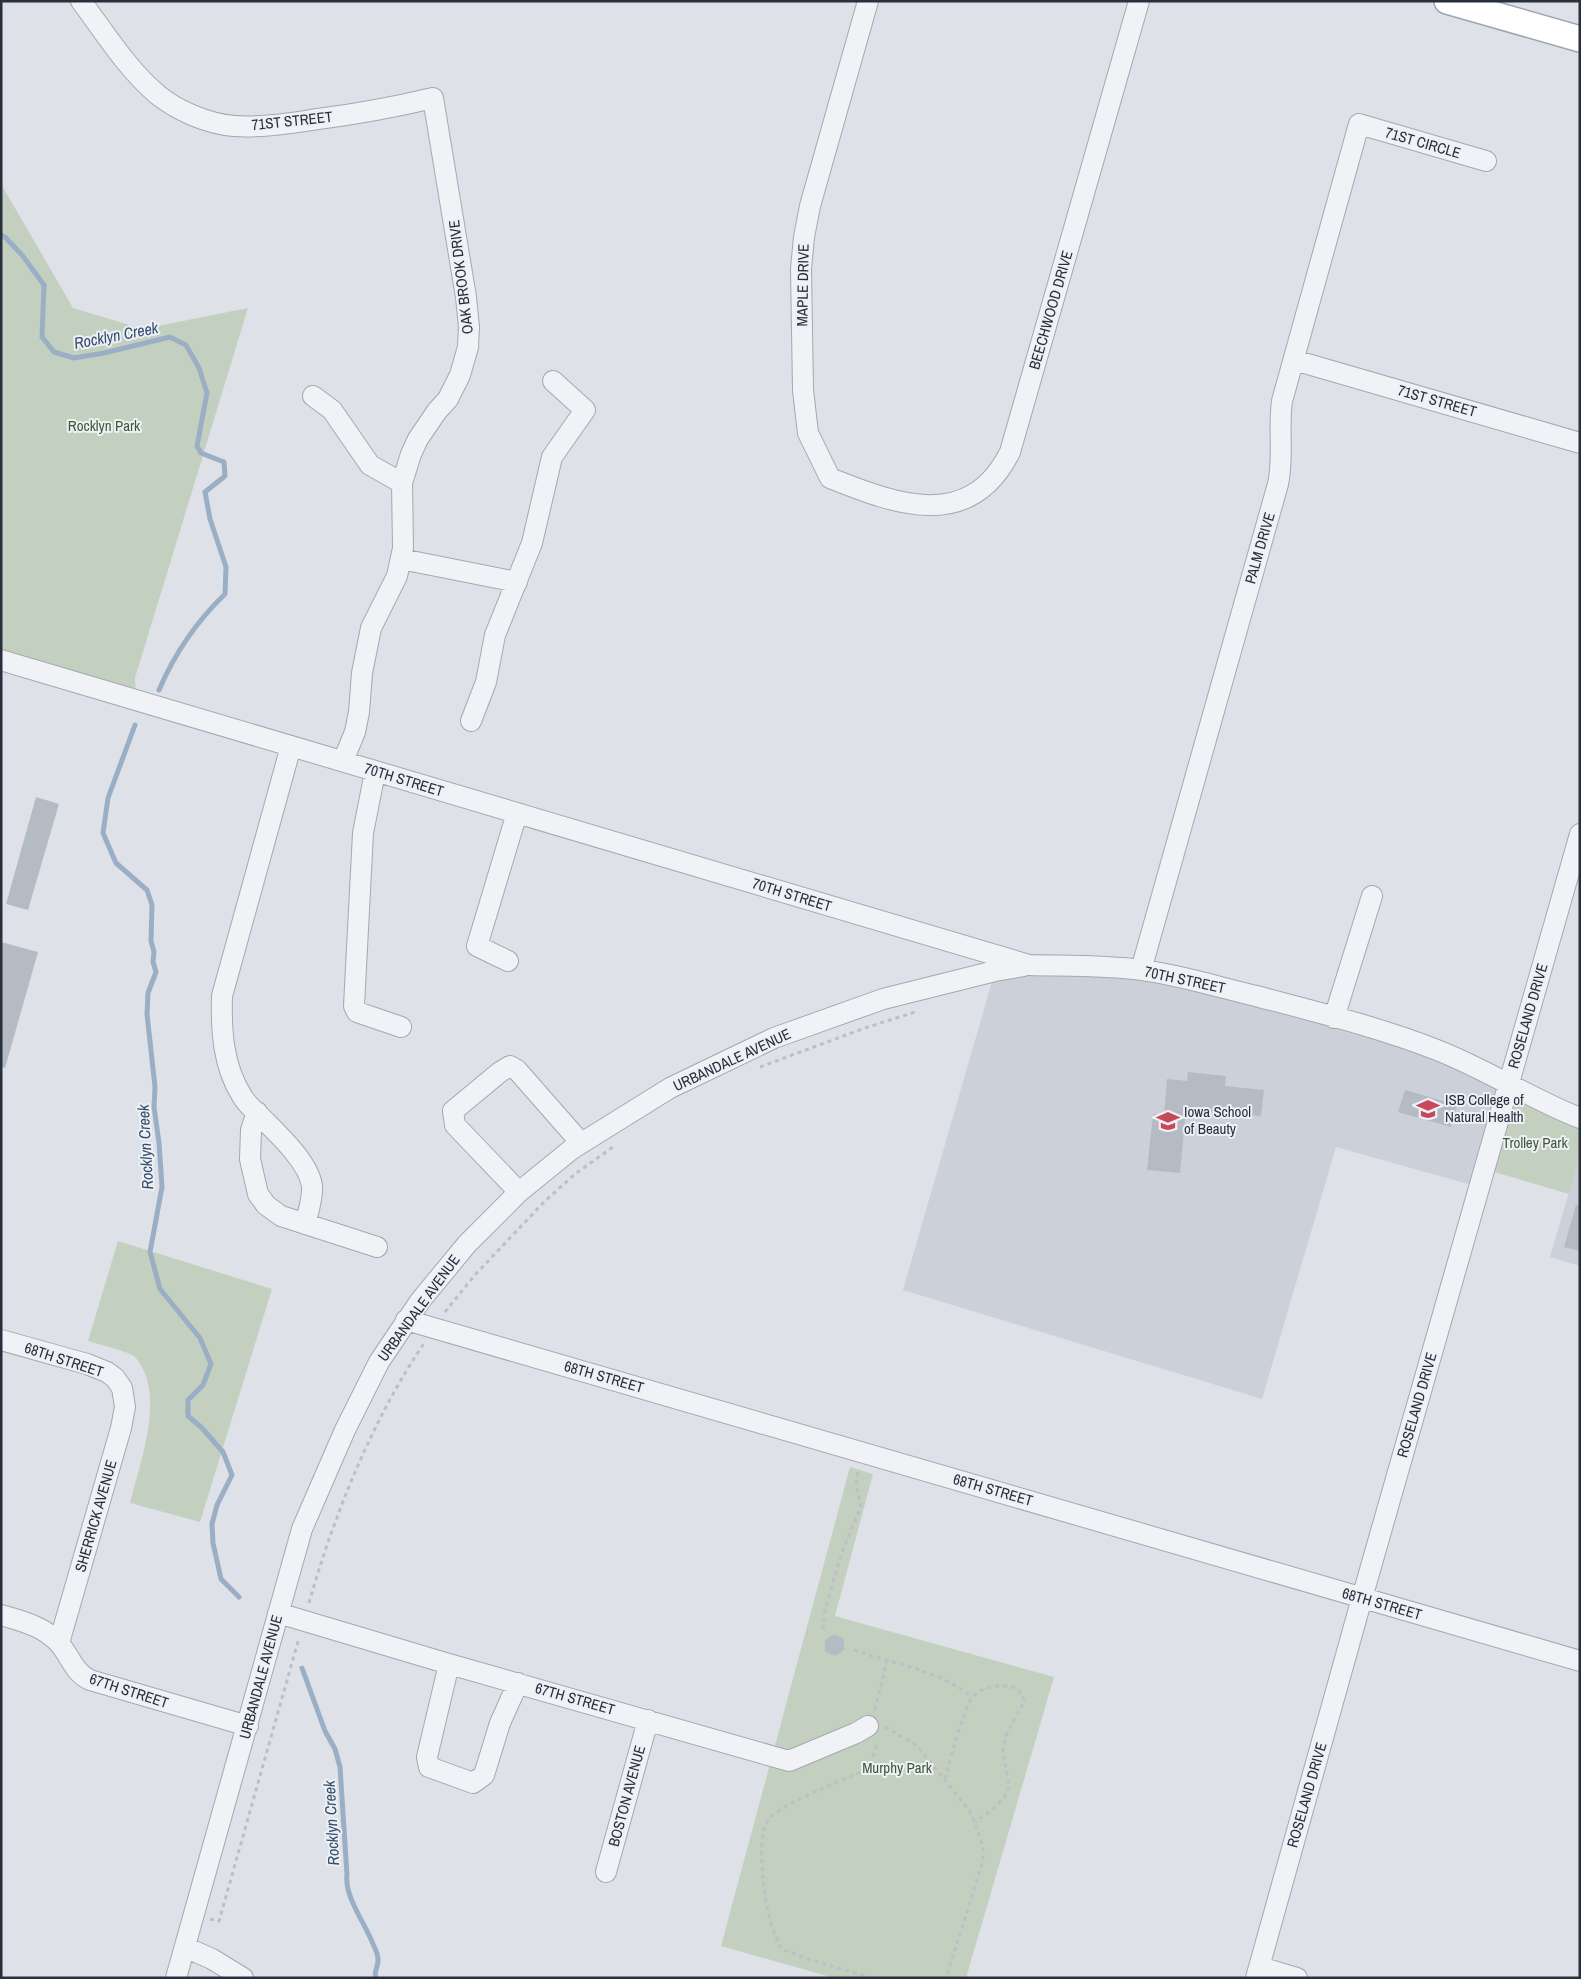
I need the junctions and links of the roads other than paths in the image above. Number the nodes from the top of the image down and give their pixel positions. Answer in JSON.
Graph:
{"nodes":[{"id":1,"x":81,"y":1,"type":"edge"},
{"id":2,"x":868,"y":1,"type":"edge"},
{"id":3,"x":1139,"y":1,"type":"edge"},
{"id":4,"x":1447,"y":1,"type":"edge"},
{"id":5,"x":1505,"y":9,"type":"edge"},
{"id":6,"x":1580,"y":39,"type":"edge"},
{"id":7,"x":433,"y":98,"type":"joint"},
{"id":8,"x":1359,"y":124,"type":"joint"},
{"id":9,"x":1486,"y":161,"type":"dead end"},
{"id":10,"x":1294,"y":360,"type":"junction"},
{"id":11,"x":553,"y":381,"type":"dead end"},
{"id":12,"x":313,"y":396,"type":"dead end"},
{"id":13,"x":1580,"y":443,"type":"edge"},
{"id":14,"x":402,"y":483,"type":"junction"},
{"id":15,"x":861,"y":490,"type":"joint"},
{"id":16,"x":400,"y":559,"type":"junction"},
{"id":17,"x":517,"y":582,"type":"junction"},
{"id":18,"x":1,"y":660,"type":"edge"},
{"id":19,"x":471,"y":721,"type":"dead end"},
{"id":20,"x":291,"y":746,"type":"junction"},
{"id":21,"x":343,"y":761,"type":"junction"},
{"id":22,"x":375,"y":772,"type":"junction"},
{"id":23,"x":517,"y":813,"type":"junction"},
{"id":24,"x":1580,"y":834,"type":"edge"},
{"id":25,"x":1372,"y":896,"type":"dead end"},
{"id":26,"x":508,"y":961,"type":"dead end"},
{"id":27,"x":1028,"y":965,"type":"junction"},
{"id":28,"x":1141,"y":970,"type":"junction"},
{"id":29,"x":1334,"y":1018,"type":"junction"},
{"id":30,"x":401,"y":1027,"type":"dead end"},
{"id":31,"x":1508,"y":1084,"type":"junction"},
{"id":32,"x":257,"y":1112,"type":"junction"},
{"id":33,"x":1580,"y":1118,"type":"edge"},
{"id":34,"x":580,"y":1143,"type":"junction"},
{"id":35,"x":519,"y":1192,"type":"junction"},
{"id":36,"x":305,"y":1224,"type":"junction"},
{"id":37,"x":377,"y":1247,"type":"dead end"},
{"id":38,"x":406,"y":1320,"type":"junction"},
{"id":39,"x":1,"y":1340,"type":"edge"},
{"id":40,"x":122,"y":1388,"type":"joint"},
{"id":41,"x":1362,"y":1598,"type":"junction"},
{"id":42,"x":278,"y":1612,"type":"junction"},
{"id":43,"x":1,"y":1615,"type":"edge"},
{"id":44,"x":59,"y":1643,"type":"junction"},
{"id":45,"x":1580,"y":1661,"type":"edge"},
{"id":46,"x":449,"y":1664,"type":"junction"},
{"id":47,"x":518,"y":1683,"type":"junction"},
{"id":48,"x":648,"y":1720,"type":"junction"},
{"id":49,"x":871,"y":1720,"type":"road end"},
{"id":50,"x":248,"y":1726,"type":"junction"},
{"id":51,"x":606,"y":1872,"type":"dead end"},
{"id":52,"x":185,"y":1947,"type":"junction"},
{"id":53,"x":1258,"y":1972,"type":"edge"},
{"id":54,"x":176,"y":1978,"type":"edge"},
{"id":55,"x":243,"y":1978,"type":"edge"},
{"id":56,"x":1298,"y":1978,"type":"edge"}],
"edges":[{"from":1,"to":7,"type":"street","name":"71ST STREET"},
{"from":2,"to":15,"type":"street","name":"MAPLE DRIVE"},
{"from":3,"to":15,"type":"street","name":"BEECHWOOD DRIVE"},
{"from":4,"to":5,"type":"main road"},
{"from":5,"to":6,"type":"main road"},
{"from":7,"to":14,"type":"street","name":"OAK BROOK DRIVE"},
{"from":8,"to":9,"type":"street","name":"71ST CIRCLE"},
{"from":8,"to":10,"type":"street","name":"PALM DRIVE"},
{"from":10,"to":13,"type":"street","name":"71ST STREET"},
{"from":10,"to":28,"type":"street","name":"PALM DRIVE"},
{"from":11,"to":17,"type":"street"},
{"from":12,"to":14,"type":"street"},
{"from":14,"to":16,"type":"street","name":"OAK BROOK DRIVE"},
{"from":16,"to":17,"type":"street"},
{"from":16,"to":21,"type":"street","name":"OAK BROOK DRIVE"},
{"from":17,"to":19,"type":"street"},
{"from":18,"to":20,"type":"street","name":"70TH STREET"},
{"from":20,"to":21,"type":"street","name":"70TH STREET"},
{"from":20,"to":32,"type":"street"},
{"from":21,"to":22,"type":"street","name":"70TH STREET"},
{"from":22,"to":23,"type":"street","name":"70TH STREET"},
{"from":22,"to":30,"type":"street"},
{"from":23,"to":26,"type":"street"},
{"from":23,"to":27,"type":"street","name":"70TH STREET"},
{"from":24,"to":31,"type":"street","name":"ROSELAND DRIVE"},
{"from":25,"to":29,"type":"street"},
{"from":27,"to":28,"type":"street","name":"70TH STREET"},
{"from":27,"to":34,"type":"street","name":"URBANDALE AVENUE"},
{"from":28,"to":29,"type":"street","name":"70TH STREET"},
{"from":29,"to":31,"type":"street","name":"70TH STREET"},
{"from":31,"to":33,"type":"street","name":"70TH STREET"},
{"from":31,"to":41,"type":"street","name":"ROSELAND DRIVE"},
{"from":32,"to":36,"type":"street"},
{"from":32,"to":36,"type":"street"},
{"from":34,"to":35,"type":"street","name":"URBANDALE AVENUE"},
{"from":34,"to":35,"type":"street"},
{"from":35,"to":38,"type":"street","name":"URBANDALE AVENUE"},
{"from":36,"to":37,"type":"street"},
{"from":38,"to":41,"type":"street","name":"68TH STREET"},
{"from":38,"to":42,"type":"street","name":"URBANDALE AVENUE"},
{"from":39,"to":40,"type":"street","name":"68TH STREET"},
{"from":40,"to":44,"type":"street","name":"SHERRICK AVENUE"},
{"from":41,"to":45,"type":"street","name":"68TH STREET"},
{"from":41,"to":53,"type":"street","name":"ROSELAND DRIVE"},
{"from":42,"to":46,"type":"street","name":"67TH STREET"},
{"from":42,"to":50,"type":"street","name":"URBANDALE AVENUE"},
{"from":43,"to":44,"type":"street","name":"67TH STREET"},
{"from":44,"to":50,"type":"street","name":"67TH STREET"},
{"from":46,"to":47,"type":"street","name":"67TH STREET"},
{"from":46,"to":47,"type":"street"},
{"from":47,"to":48,"type":"street","name":"67TH STREET"},
{"from":48,"to":49,"type":"street","name":"67TH STREET"},
{"from":48,"to":51,"type":"street","name":"BOSTON AVENUE"},
{"from":50,"to":52,"type":"street","name":"URBANDALE AVENUE"},
{"from":52,"to":54,"type":"street","name":"URBANDALE AVENUE"},
{"from":52,"to":55,"type":"street"},
{"from":53,"to":56,"type":"street"}]}
